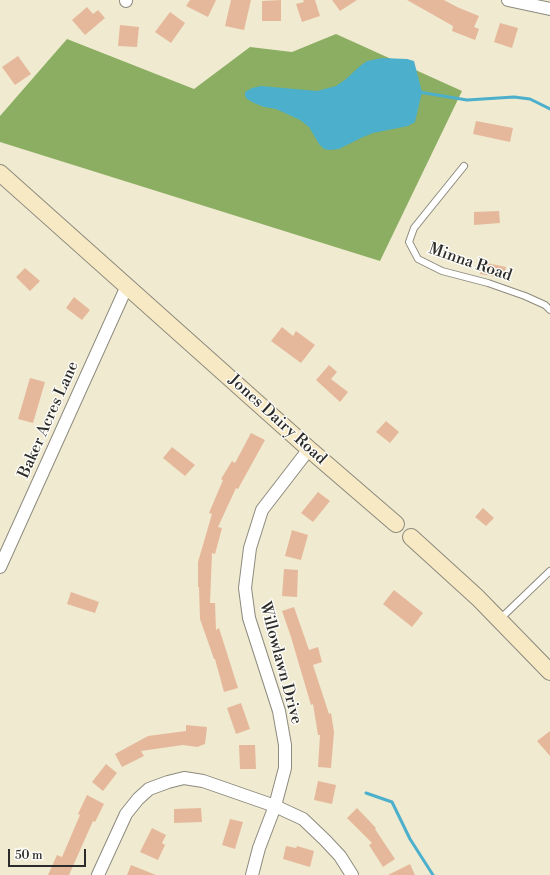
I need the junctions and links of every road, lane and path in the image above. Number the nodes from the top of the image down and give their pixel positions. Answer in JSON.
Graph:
{"nodes":[{"id":1,"x":508,"y":0,"type":"edge"},
{"id":2,"x":550,"y":9,"type":"edge"},
{"id":3,"x":464,"y":166,"type":"dead end"},
{"id":4,"x":0,"y":173,"type":"edge"},
{"id":5,"x":127,"y":286,"type":"junction"},
{"id":6,"x":550,"y":310,"type":"edge"},
{"id":7,"x":309,"y":449,"type":"junction"},
{"id":8,"x":396,"y":524,"type":"joint"},
{"id":9,"x":411,"y":537,"type":"joint"},
{"id":10,"x":0,"y":567,"type":"edge"},
{"id":11,"x":550,"y":571,"type":"edge"},
{"id":12,"x":499,"y":620,"type":"junction"},
{"id":13,"x":550,"y":672,"type":"edge"},
{"id":14,"x":275,"y":806,"type":"junction"},
{"id":15,"x":98,"y":875,"type":"edge"},
{"id":16,"x":252,"y":875,"type":"edge"},
{"id":17,"x":352,"y":875,"type":"edge"}],
"edges":[{"from":1,"to":2,"type":"street"},
{"from":3,"to":6,"type":"lane","name":"Minna Road"},
{"from":4,"to":5,"type":"street","name":"Jones Dairy Road"},
{"from":5,"to":7,"type":"street","name":"Jones Dairy Road"},
{"from":5,"to":10,"type":"street","name":"Baker Acres Lane"},
{"from":7,"to":8,"type":"street","name":"Jones Dairy Road"},
{"from":7,"to":14,"type":"street","name":"Willowlawn Drive"},
{"from":8,"to":9,"type":"street","name":"Jones Dairy Road"},
{"from":9,"to":12,"type":"street","name":"Jones Dairy Road"},
{"from":11,"to":12,"type":"lane"},
{"from":12,"to":13,"type":"street","name":"Jones Dairy Road"},
{"from":14,"to":15,"type":"street"},
{"from":14,"to":16,"type":"street","name":"Willowlawn Drive"},
{"from":14,"to":17,"type":"street"}]}
